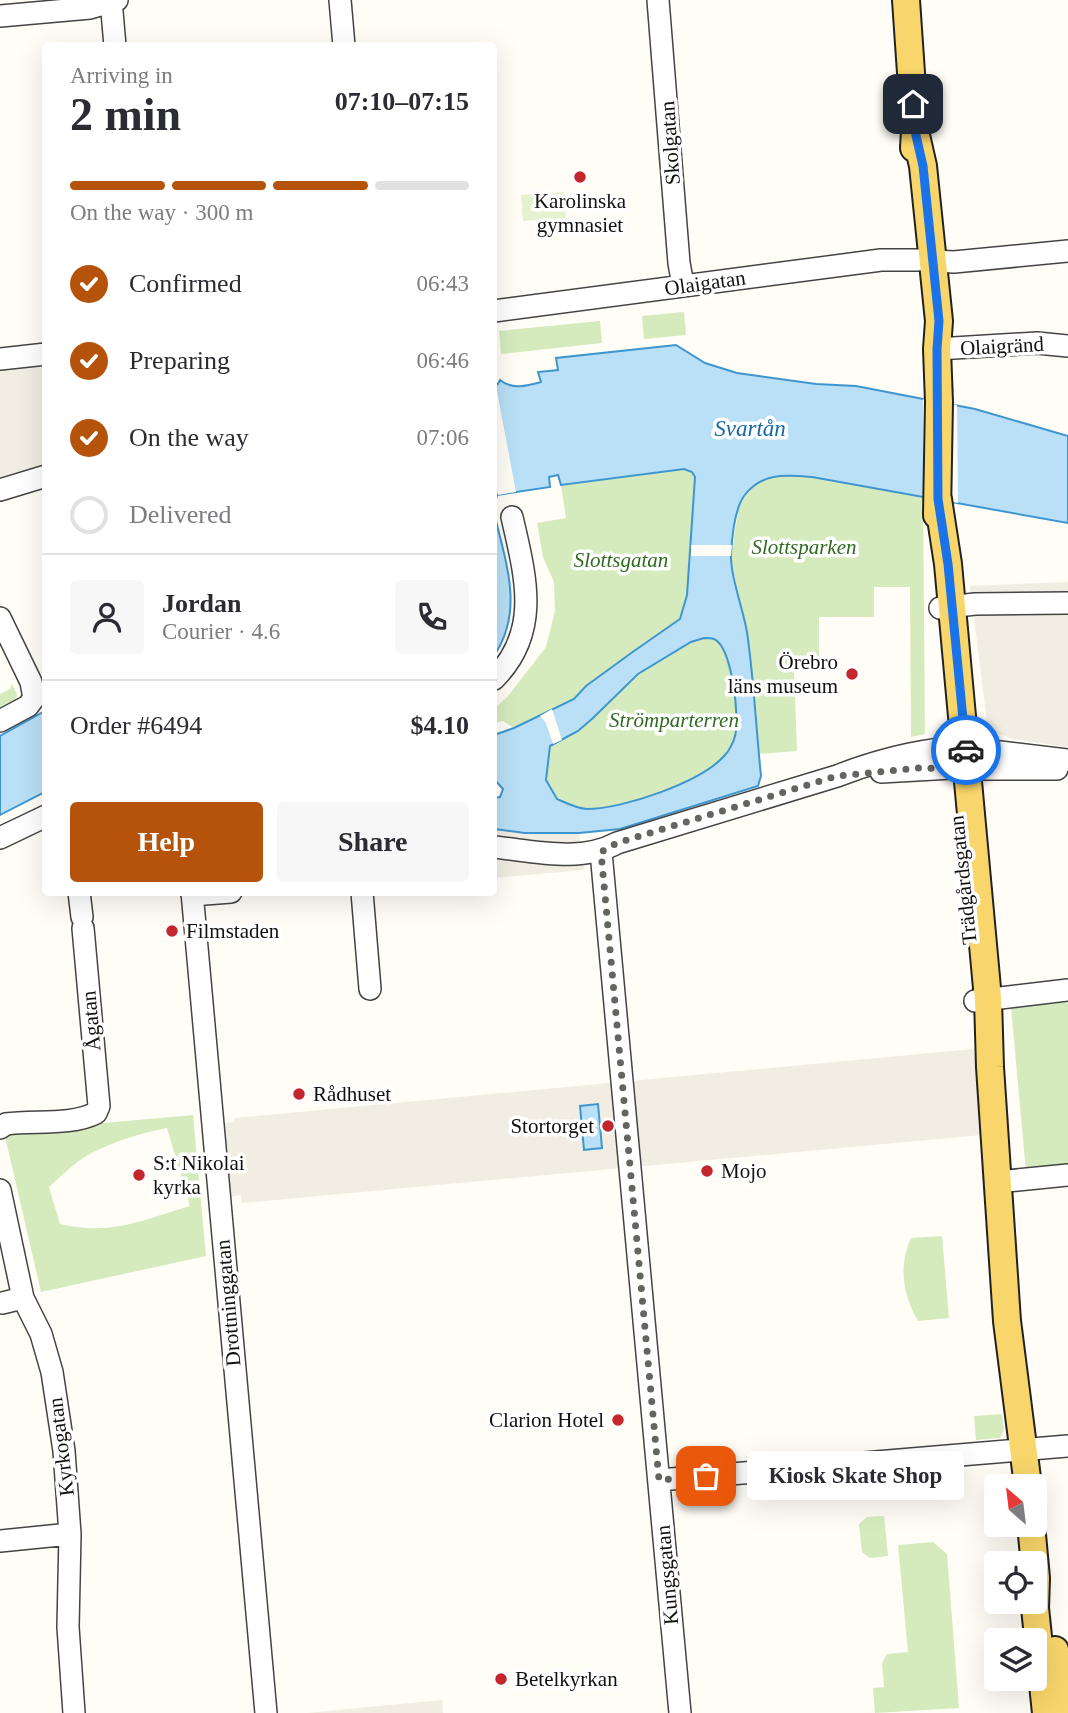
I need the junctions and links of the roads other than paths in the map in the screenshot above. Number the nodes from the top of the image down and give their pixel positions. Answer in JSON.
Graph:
{"nodes":[{"id":1,"x":111,"y":0,"type":"edge"},
{"id":2,"x":117,"y":0,"type":"edge"},
{"id":3,"x":340,"y":0,"type":"edge"},
{"id":4,"x":658,"y":0,"type":"edge"},
{"id":5,"x":906,"y":0,"type":"edge"},
{"id":6,"x":0,"y":16,"type":"edge"},
{"id":7,"x":115,"y":42,"type":"edge"},
{"id":8,"x":344,"y":42,"type":"edge"},
{"id":9,"x":1068,"y":251,"type":"edge"},
{"id":10,"x":925,"y":260,"type":"junction"},
{"id":11,"x":683,"y":285,"type":"junction"},
{"id":12,"x":497,"y":310,"type":"edge"},
{"id":13,"x":1068,"y":346,"type":"edge"},
{"id":14,"x":937,"y":349,"type":"junction"},
{"id":15,"x":42,"y":355,"type":"edge"},
{"id":16,"x":0,"y":359,"type":"edge"},
{"id":17,"x":42,"y":477,"type":"edge"},
{"id":18,"x":0,"y":490,"type":"edge"},
{"id":19,"x":512,"y":517,"type":"dead end"},
{"id":20,"x":1068,"y":603,"type":"edge"},
{"id":21,"x":946,"y":608,"type":"junction"},
{"id":22,"x":0,"y":618,"type":"edge"},
{"id":23,"x":497,"y":675,"type":"edge"},
{"id":24,"x":0,"y":721,"type":"edge"},
{"id":25,"x":959,"y":758,"type":"junction"},
{"id":26,"x":1068,"y":760,"type":"edge"},
{"id":27,"x":1068,"y":768,"type":"edge"},
{"id":28,"x":42,"y":818,"type":"edge"},
{"id":29,"x":0,"y":838,"type":"edge"},
{"id":30,"x":497,"y":847,"type":"edge"},
{"id":31,"x":601,"y":852,"type":"junction"},
{"id":32,"x":79,"y":896,"type":"edge"},
{"id":33,"x":192,"y":896,"type":"edge"},
{"id":34,"x":362,"y":896,"type":"edge"},
{"id":35,"x":370,"y":989,"type":"dead end"},
{"id":36,"x":1068,"y":990,"type":"edge"},
{"id":37,"x":981,"y":1000,"type":"junction"},
{"id":38,"x":0,"y":1128,"type":"edge"},
{"id":39,"x":1068,"y":1175,"type":"edge"},
{"id":40,"x":997,"y":1182,"type":"junction"},
{"id":41,"x":0,"y":1190,"type":"edge"},
{"id":42,"x":23,"y":1298,"type":"junction"},
{"id":43,"x":2,"y":1303,"type":"dead end"},
{"id":44,"x":1068,"y":1446,"type":"edge"},
{"id":45,"x":1024,"y":1450,"type":"junction"},
{"id":46,"x":1027,"y":1474,"type":"edge"},
{"id":47,"x":659,"y":1480,"type":"junction"},
{"id":48,"x":70,"y":1534,"type":"junction"},
{"id":49,"x":0,"y":1541,"type":"edge"},
{"id":50,"x":1036,"y":1614,"type":"edge"},
{"id":51,"x":1046,"y":1614,"type":"edge"},
{"id":52,"x":74,"y":1713,"type":"edge"},
{"id":53,"x":266,"y":1713,"type":"edge"},
{"id":54,"x":680,"y":1713,"type":"edge"},
{"id":55,"x":1046,"y":1713,"type":"edge"},
{"id":56,"x":1066,"y":1713,"type":"edge"}],
"edges":[{"from":1,"to":2,"type":"street"},
{"from":1,"to":6,"type":"street"},
{"from":1,"to":7,"type":"street"},
{"from":3,"to":8,"type":"street"},
{"from":4,"to":11,"type":"street","name":"Skolgatan"},
{"from":5,"to":10,"type":"main road","name":"Trädgårdsgatan"},
{"from":9,"to":10,"type":"street","name":"Olaigatan"},
{"from":10,"to":11,"type":"street","name":"Olaigatan"},
{"from":10,"to":14,"type":"main road","name":"Trädgårdsgatan"},
{"from":11,"to":12,"type":"street","name":"Olaigatan"},
{"from":13,"to":14,"type":"street","name":"Olaigränd"},
{"from":14,"to":21,"type":"main road","name":"Trädgårdsgatan"},
{"from":15,"to":16,"type":"street"},
{"from":17,"to":18,"type":"street"},
{"from":19,"to":23,"type":"street"},
{"from":20,"to":21,"type":"street"},
{"from":21,"to":25,"type":"main road","name":"Trädgårdsgatan"},
{"from":22,"to":24,"type":"street"},
{"from":25,"to":26,"type":"street"},
{"from":25,"to":27,"type":"street"},
{"from":25,"to":31,"type":"street"},
{"from":25,"to":37,"type":"main road","name":"Trädgårdsgatan"},
{"from":28,"to":29,"type":"street"},
{"from":30,"to":31,"type":"street"},
{"from":31,"to":47,"type":"street","name":"Kungsgatan"},
{"from":32,"to":38,"type":"street","name":"Ågatan"},
{"from":33,"to":53,"type":"street","name":"Drottninggatan"},
{"from":34,"to":35,"type":"street"},
{"from":36,"to":37,"type":"street"},
{"from":37,"to":40,"type":"main road","name":"Trädgårdsgatan"},
{"from":39,"to":40,"type":"street"},
{"from":40,"to":45,"type":"main road","name":"Trädgårdsgatan"},
{"from":41,"to":42,"type":"street","name":"Kyrkogatan"},
{"from":42,"to":43,"type":"street"},
{"from":42,"to":48,"type":"street","name":"Kyrkogatan"},
{"from":44,"to":45,"type":"street"},
{"from":45,"to":46,"type":"main road","name":"Trädgårdsgatan"},
{"from":45,"to":47,"type":"street"},
{"from":47,"to":54,"type":"street","name":"Kungsgatan"},
{"from":48,"to":49,"type":"street"},
{"from":48,"to":52,"type":"street","name":"Kyrkogatan"},
{"from":50,"to":55,"type":"main road"},
{"from":51,"to":56,"type":"main road"}]}
